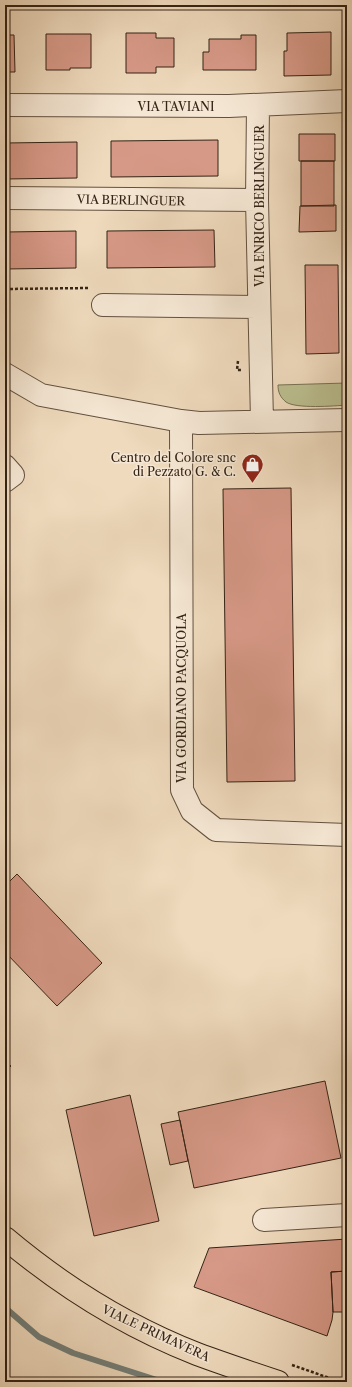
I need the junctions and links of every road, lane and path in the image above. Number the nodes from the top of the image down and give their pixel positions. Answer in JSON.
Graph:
{"nodes":[{"id":1,"x":347,"y":101,"type":"edge"},
{"id":2,"x":5,"y":105,"type":"edge"},
{"id":3,"x":258,"y":105,"type":"junction"},
{"id":4,"x":5,"y":198,"type":"edge"},
{"id":5,"x":257,"y":200,"type":"junction"},
{"id":6,"x":103,"y":305,"type":"dead end"},
{"id":7,"x":259,"y":307,"type":"junction"},
{"id":8,"x":238,"y":357,"type":"dead end"},
{"id":9,"x":247,"y":370,"type":"dead end"},
{"id":10,"x":5,"y":374,"type":"edge"},
{"id":11,"x":347,"y":420,"type":"edge"},
{"id":12,"x":181,"y":421,"type":"junction"},
{"id":13,"x":262,"y":421,"type":"junction"},
{"id":14,"x":5,"y":466,"type":"edge"},
{"id":15,"x":5,"y":482,"type":"edge"},
{"id":16,"x":347,"y":835,"type":"edge"},
{"id":17,"x":347,"y":1215,"type":"edge"},
{"id":18,"x":264,"y":1220,"type":"dead end"},
{"id":19,"x":5,"y":1238,"type":"edge"},
{"id":20,"x":283,"y":1373,"type":"edge"},
{"id":21,"x":341,"y":1382,"type":"edge"}],
"edges":[{"from":1,"to":3,"type":"street","name":"VIA TAVIANI"},
{"from":2,"to":3,"type":"street","name":"VIA TAVIANI"},
{"from":3,"to":5,"type":"street","name":"VIA ENRICO BERLINGUER"},
{"from":4,"to":5,"type":"street","name":"VIA BERLINGUER"},
{"from":5,"to":7,"type":"street","name":"VIA ENRICO BERLINGUER"},
{"from":6,"to":7,"type":"street"},
{"from":7,"to":13,"type":"street","name":"VIA ENRICO BERLINGUER"},
{"from":8,"to":9,"type":"path"},
{"from":10,"to":12,"type":"street"},
{"from":11,"to":13,"type":"street"},
{"from":12,"to":13,"type":"street"},
{"from":12,"to":16,"type":"street","name":"VIA GORDIANO PACQUOLA"},
{"from":14,"to":15,"type":"street"},
{"from":17,"to":18,"type":"street"},
{"from":19,"to":20,"type":"main road","name":"VIALE PRIMAVERA"},
{"from":20,"to":21,"type":"path"}]}
